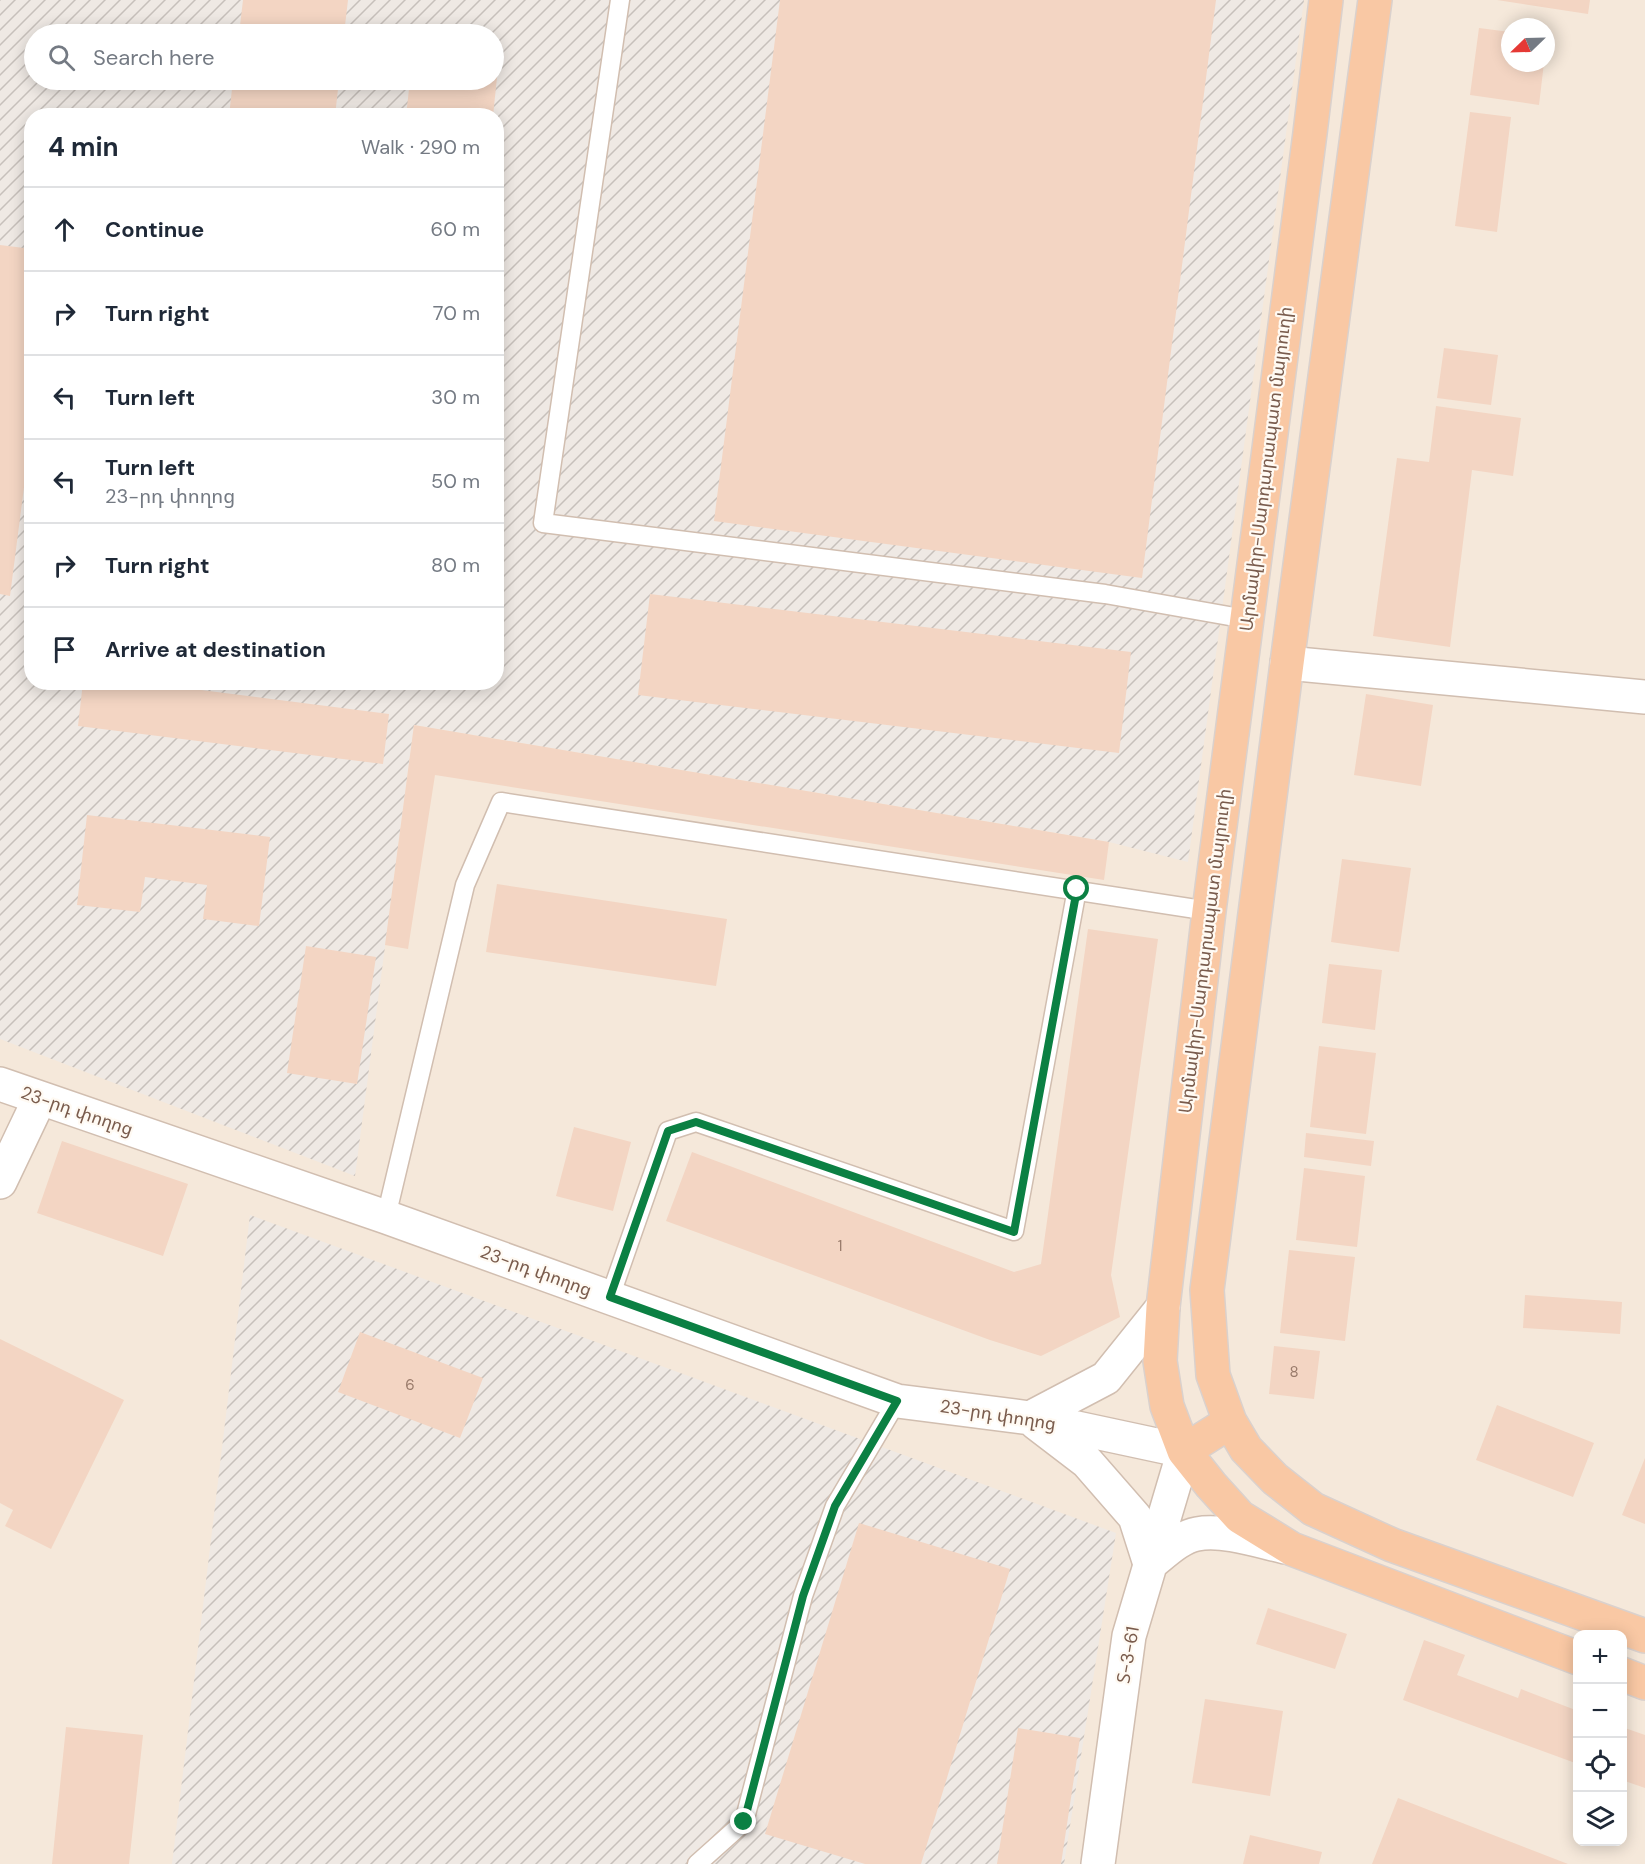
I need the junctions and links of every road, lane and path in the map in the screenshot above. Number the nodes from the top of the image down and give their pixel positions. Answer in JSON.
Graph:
{"nodes":[{"id":1,"x":620,"y":0,"type":"edge"},
{"id":2,"x":1326,"y":0,"type":"edge"},
{"id":3,"x":1375,"y":0,"type":"edge"},
{"id":4,"x":1310,"y":133,"type":"junction"},
{"id":5,"x":1355,"y":141,"type":"junction"},
{"id":6,"x":1246,"y":619,"type":"junction"},
{"id":7,"x":1287,"y":663,"type":"junction"},
{"id":8,"x":1645,"y":697,"type":"edge"},
{"id":9,"x":1077,"y":889,"type":"junction"},
{"id":10,"x":1209,"y":910,"type":"junction"},
{"id":11,"x":0,"y":1084,"type":"edge"},
{"id":12,"x":40,"y":1098,"type":"junction"},
{"id":13,"x":0,"y":1182,"type":"edge"},
{"id":14,"x":386,"y":1217,"type":"junction"},
{"id":15,"x":610,"y":1297,"type":"junction"},
{"id":16,"x":1163,"y":1307,"type":"junction"},
{"id":17,"x":897,"y":1401,"type":"junction"},
{"id":18,"x":1030,"y":1418,"type":"junction"},
{"id":19,"x":1230,"y":1422,"type":"junction"},
{"id":20,"x":1184,"y":1451,"type":"junction"},
{"id":21,"x":1290,"y":1548,"type":"junction"},
{"id":22,"x":1150,"y":1564,"type":"junction"},
{"id":23,"x":1645,"y":1636,"type":"edge"},
{"id":24,"x":1573,"y":1656,"type":"edge"},
{"id":25,"x":1627,"y":1676,"type":"edge"},
{"id":26,"x":1645,"y":1683,"type":"edge"},
{"id":27,"x":697,"y":1864,"type":"edge"},
{"id":28,"x":1098,"y":1864,"type":"edge"}],
"edges":[{"from":1,"to":6,"type":"lane"},
{"from":2,"to":4,"type":"highway","name":"Արմավիր-Սարդարապատ մայրուղի"},
{"from":3,"to":5,"type":"highway"},
{"from":4,"to":5,"type":"highway"},
{"from":4,"to":6,"type":"highway","name":"Արմավիր-Սարդարապատ մայրուղի"},
{"from":5,"to":7,"type":"highway"},
{"from":6,"to":10,"type":"highway","name":"Արմավիր-Սարդարապատ մայրուղի"},
{"from":7,"to":8,"type":"street"},
{"from":7,"to":19,"type":"highway"},
{"from":9,"to":10,"type":"lane"},
{"from":9,"to":14,"type":"lane"},
{"from":9,"to":15,"type":"lane"},
{"from":10,"to":16,"type":"highway","name":"Արմավիր-Սարդարապատ մայրուղի"},
{"from":11,"to":12,"type":"street","name":"23-րդ փողոց"},
{"from":12,"to":13,"type":"street"},
{"from":12,"to":14,"type":"street","name":"23-րդ փողոց"},
{"from":14,"to":15,"type":"street","name":"23-րդ փողոց"},
{"from":15,"to":17,"type":"street","name":"23-րդ փողոց"},
{"from":16,"to":18,"type":"street"},
{"from":16,"to":20,"type":"highway","name":"Արմավիր-Սարդարապատ մայրուղի"},
{"from":17,"to":18,"type":"street","name":"23-րդ փողոց"},
{"from":17,"to":27,"type":"lane"},
{"from":18,"to":20,"type":"street","name":"23-րդ փողոց"},
{"from":18,"to":22,"type":"street"},
{"from":19,"to":20,"type":"highway"},
{"from":19,"to":23,"type":"highway"},
{"from":20,"to":21,"type":"highway","name":"Արմավիր-Սարդարապատ մայրուղի"},
{"from":20,"to":22,"type":"street","name":"Տ-3-61","number":"Տ-3-61"},
{"from":21,"to":22,"type":"street"},
{"from":21,"to":24,"type":"highway","name":"Արմավիր-Սարդարապատ մայրուղի"},
{"from":22,"to":28,"type":"street","name":"Տ-3-61","number":"Տ-3-61"},
{"from":25,"to":26,"type":"highway"}]}
